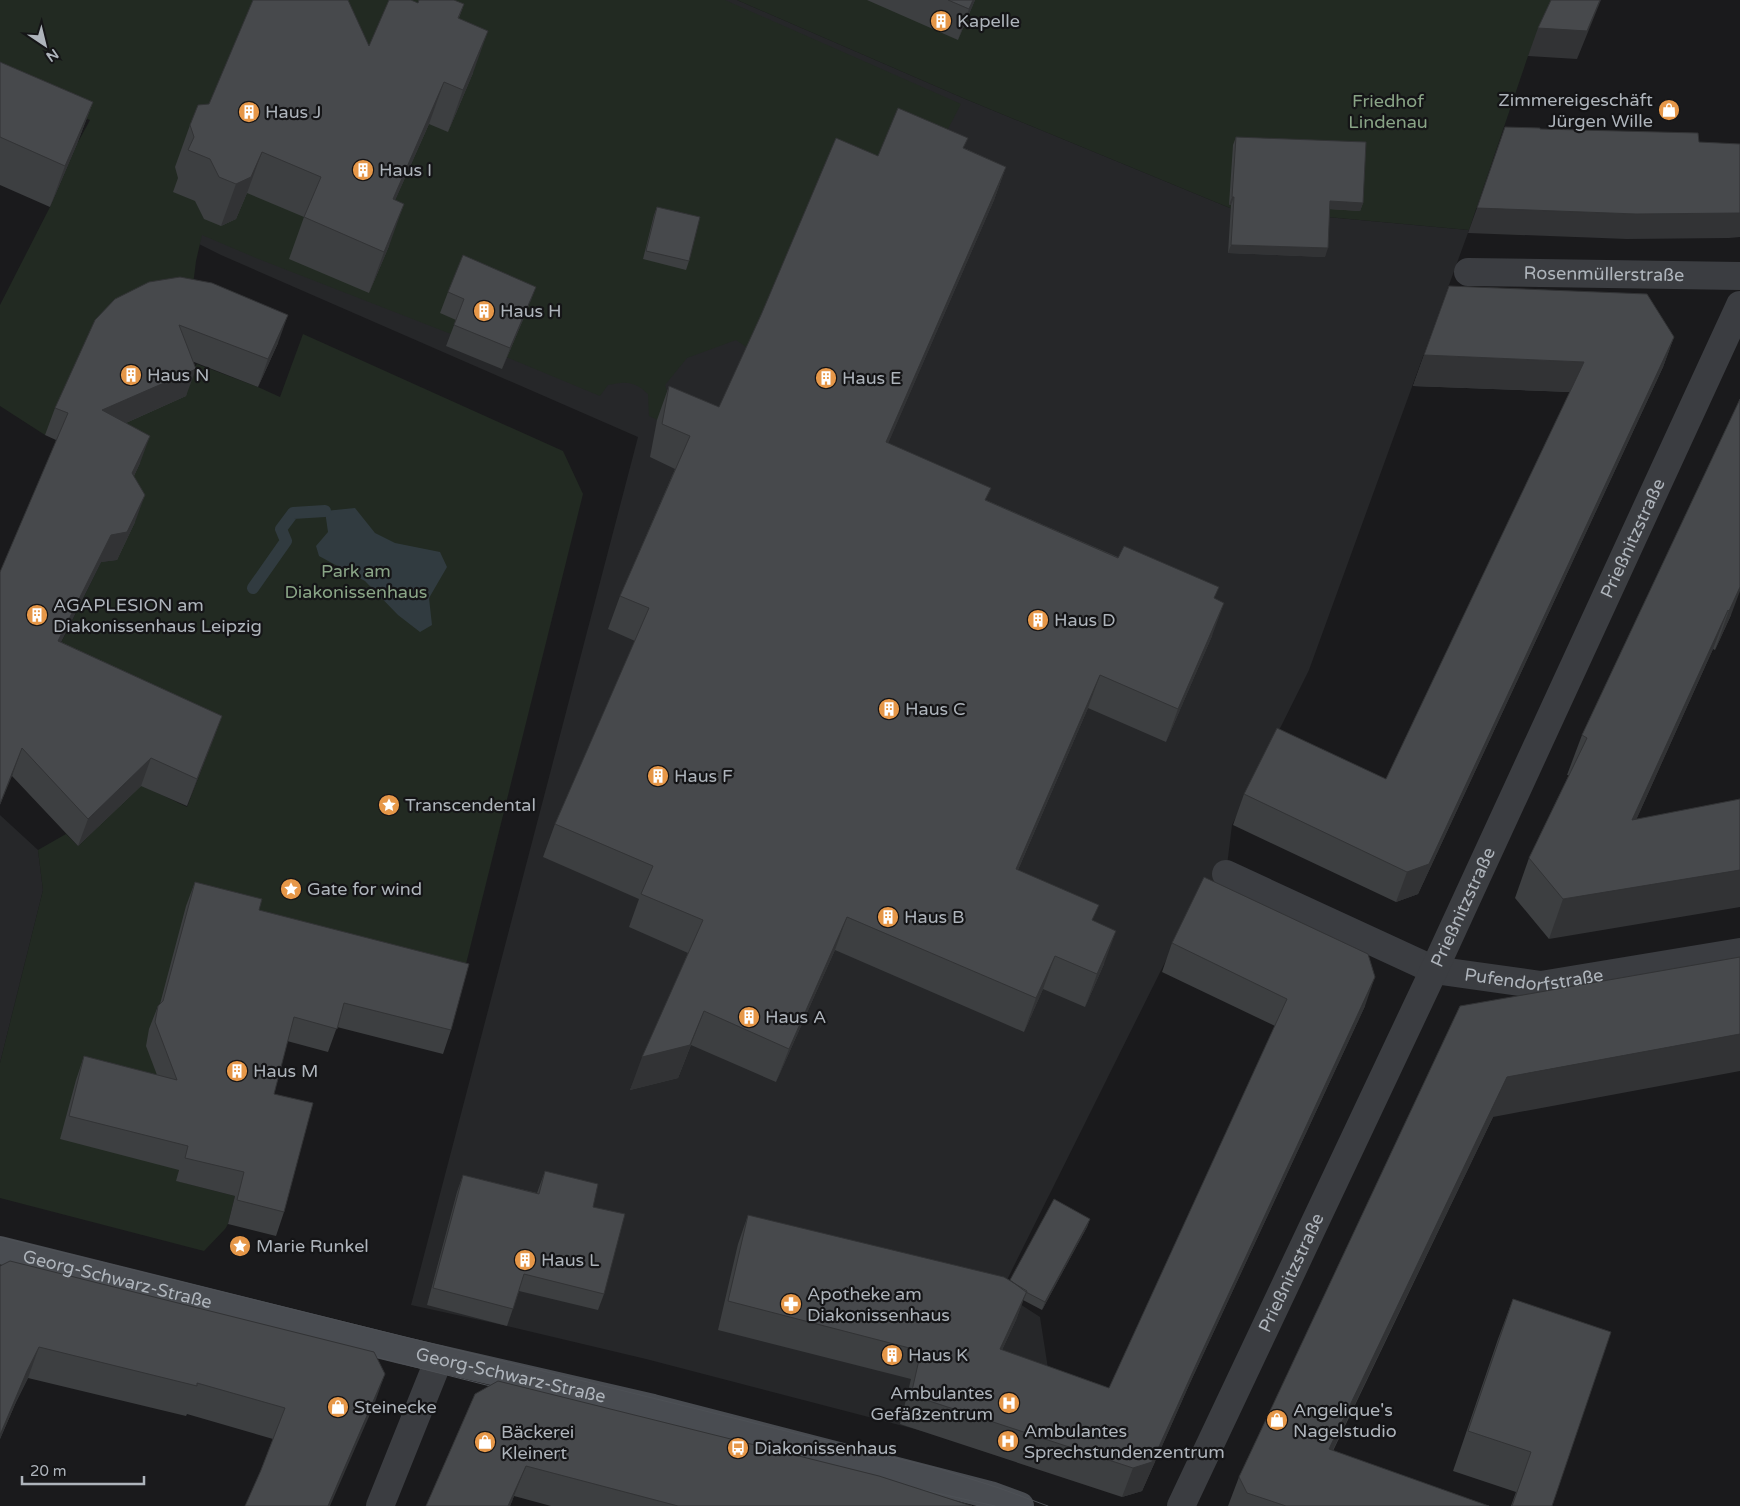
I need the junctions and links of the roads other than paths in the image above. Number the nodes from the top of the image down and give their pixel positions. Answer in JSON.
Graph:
{"nodes":[{"id":1,"x":1468,"y":272,"type":"dead end"},
{"id":2,"x":1740,"y":276,"type":"edge"},
{"id":3,"x":1740,"y":305,"type":"edge"},
{"id":4,"x":1226,"y":874,"type":"dead end"},
{"id":5,"x":1740,"y":952,"type":"edge"},
{"id":6,"x":1434,"y":970,"type":"junction"},
{"id":7,"x":0,"y":1250,"type":"edge"},
{"id":8,"x":439,"y":1359,"type":"junction"},
{"id":9,"x":380,"y":1506,"type":"edge"},
{"id":10,"x":1020,"y":1506,"type":"edge"},
{"id":11,"x":1181,"y":1506,"type":"edge"}],
"edges":[{"from":1,"to":2,"type":"street","name":"Rosenmüllerstraße"},
{"from":3,"to":6,"type":"street","name":"Prießnitzstraße"},
{"from":4,"to":6,"type":"street","name":"Pufendorfstraße"},
{"from":5,"to":6,"type":"street","name":"Pufendorfstraße"},
{"from":6,"to":11,"type":"street","name":"Prießnitzstraße"},
{"from":7,"to":8,"type":"street","name":"Georg-Schwarz-Straße"},
{"from":8,"to":9,"type":"street"},
{"from":8,"to":10,"type":"street","name":"Georg-Schwarz-Straße"}]}
